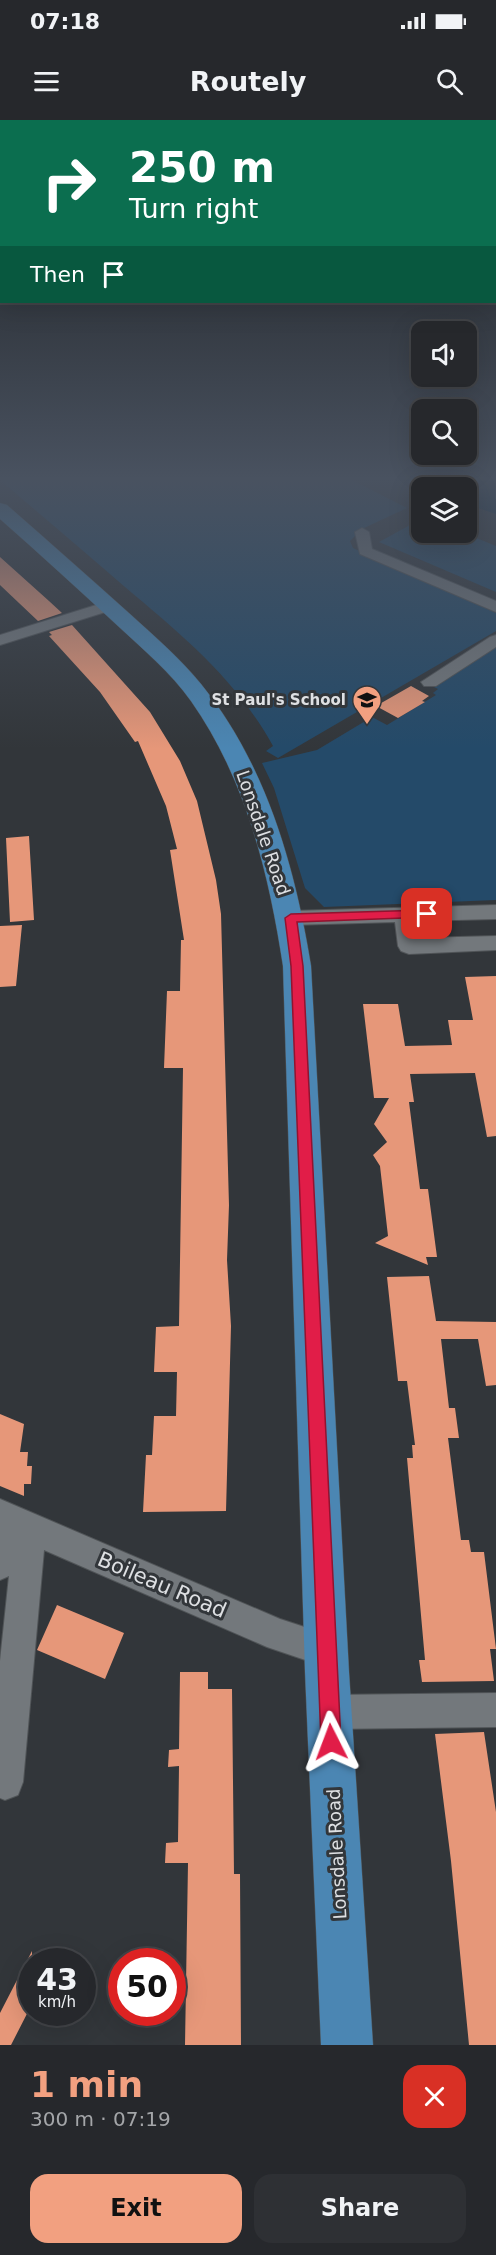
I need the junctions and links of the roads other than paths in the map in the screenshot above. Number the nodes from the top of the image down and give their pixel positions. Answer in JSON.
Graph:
{"nodes":[{"id":1,"x":68,"y":570,"type":"edge"},
{"id":2,"x":408,"y":570,"type":"edge"},
{"id":3,"x":109,"y":606,"type":"junction"},
{"id":4,"x":496,"y":608,"type":"edge"},
{"id":5,"x":0,"y":640,"type":"edge"},
{"id":6,"x":496,"y":640,"type":"edge"},
{"id":7,"x":430,"y":682,"type":"dead end"},
{"id":8,"x":496,"y":912,"type":"edge"},
{"id":9,"x":404,"y":915,"type":"junction"},
{"id":10,"x":291,"y":918,"type":"junction"},
{"id":11,"x":496,"y":943,"type":"edge"},
{"id":12,"x":12,"y":1520,"type":"edge"},
{"id":13,"x":0,"y":1564,"type":"edge"},
{"id":14,"x":326,"y":1650,"type":"junction"},
{"id":15,"x":496,"y":1710,"type":"edge"},
{"id":16,"x":330,"y":1712,"type":"junction"},
{"id":17,"x":5,"y":1782,"type":"dead end"},
{"id":18,"x":347,"y":2045,"type":"edge"}],
"edges":[{"from":1,"to":3,"type":"main road","name":"Lonsdale Road"},
{"from":2,"to":4,"type":"street"},
{"from":3,"to":5,"type":"street"},
{"from":3,"to":10,"type":"main road","name":"Lonsdale Road"},
{"from":6,"to":7,"type":"street"},
{"from":8,"to":9,"type":"street"},
{"from":9,"to":10,"type":"street"},
{"from":9,"to":11,"type":"street"},
{"from":10,"to":14,"type":"main road","name":"Lonsdale Road"},
{"from":12,"to":13,"type":"street"},
{"from":12,"to":14,"type":"street","name":"Boileau Road"},
{"from":12,"to":17,"type":"street"},
{"from":14,"to":16,"type":"main road","name":"Lonsdale Road"},
{"from":15,"to":16,"type":"street"},
{"from":16,"to":18,"type":"main road","name":"Lonsdale Road"}]}
